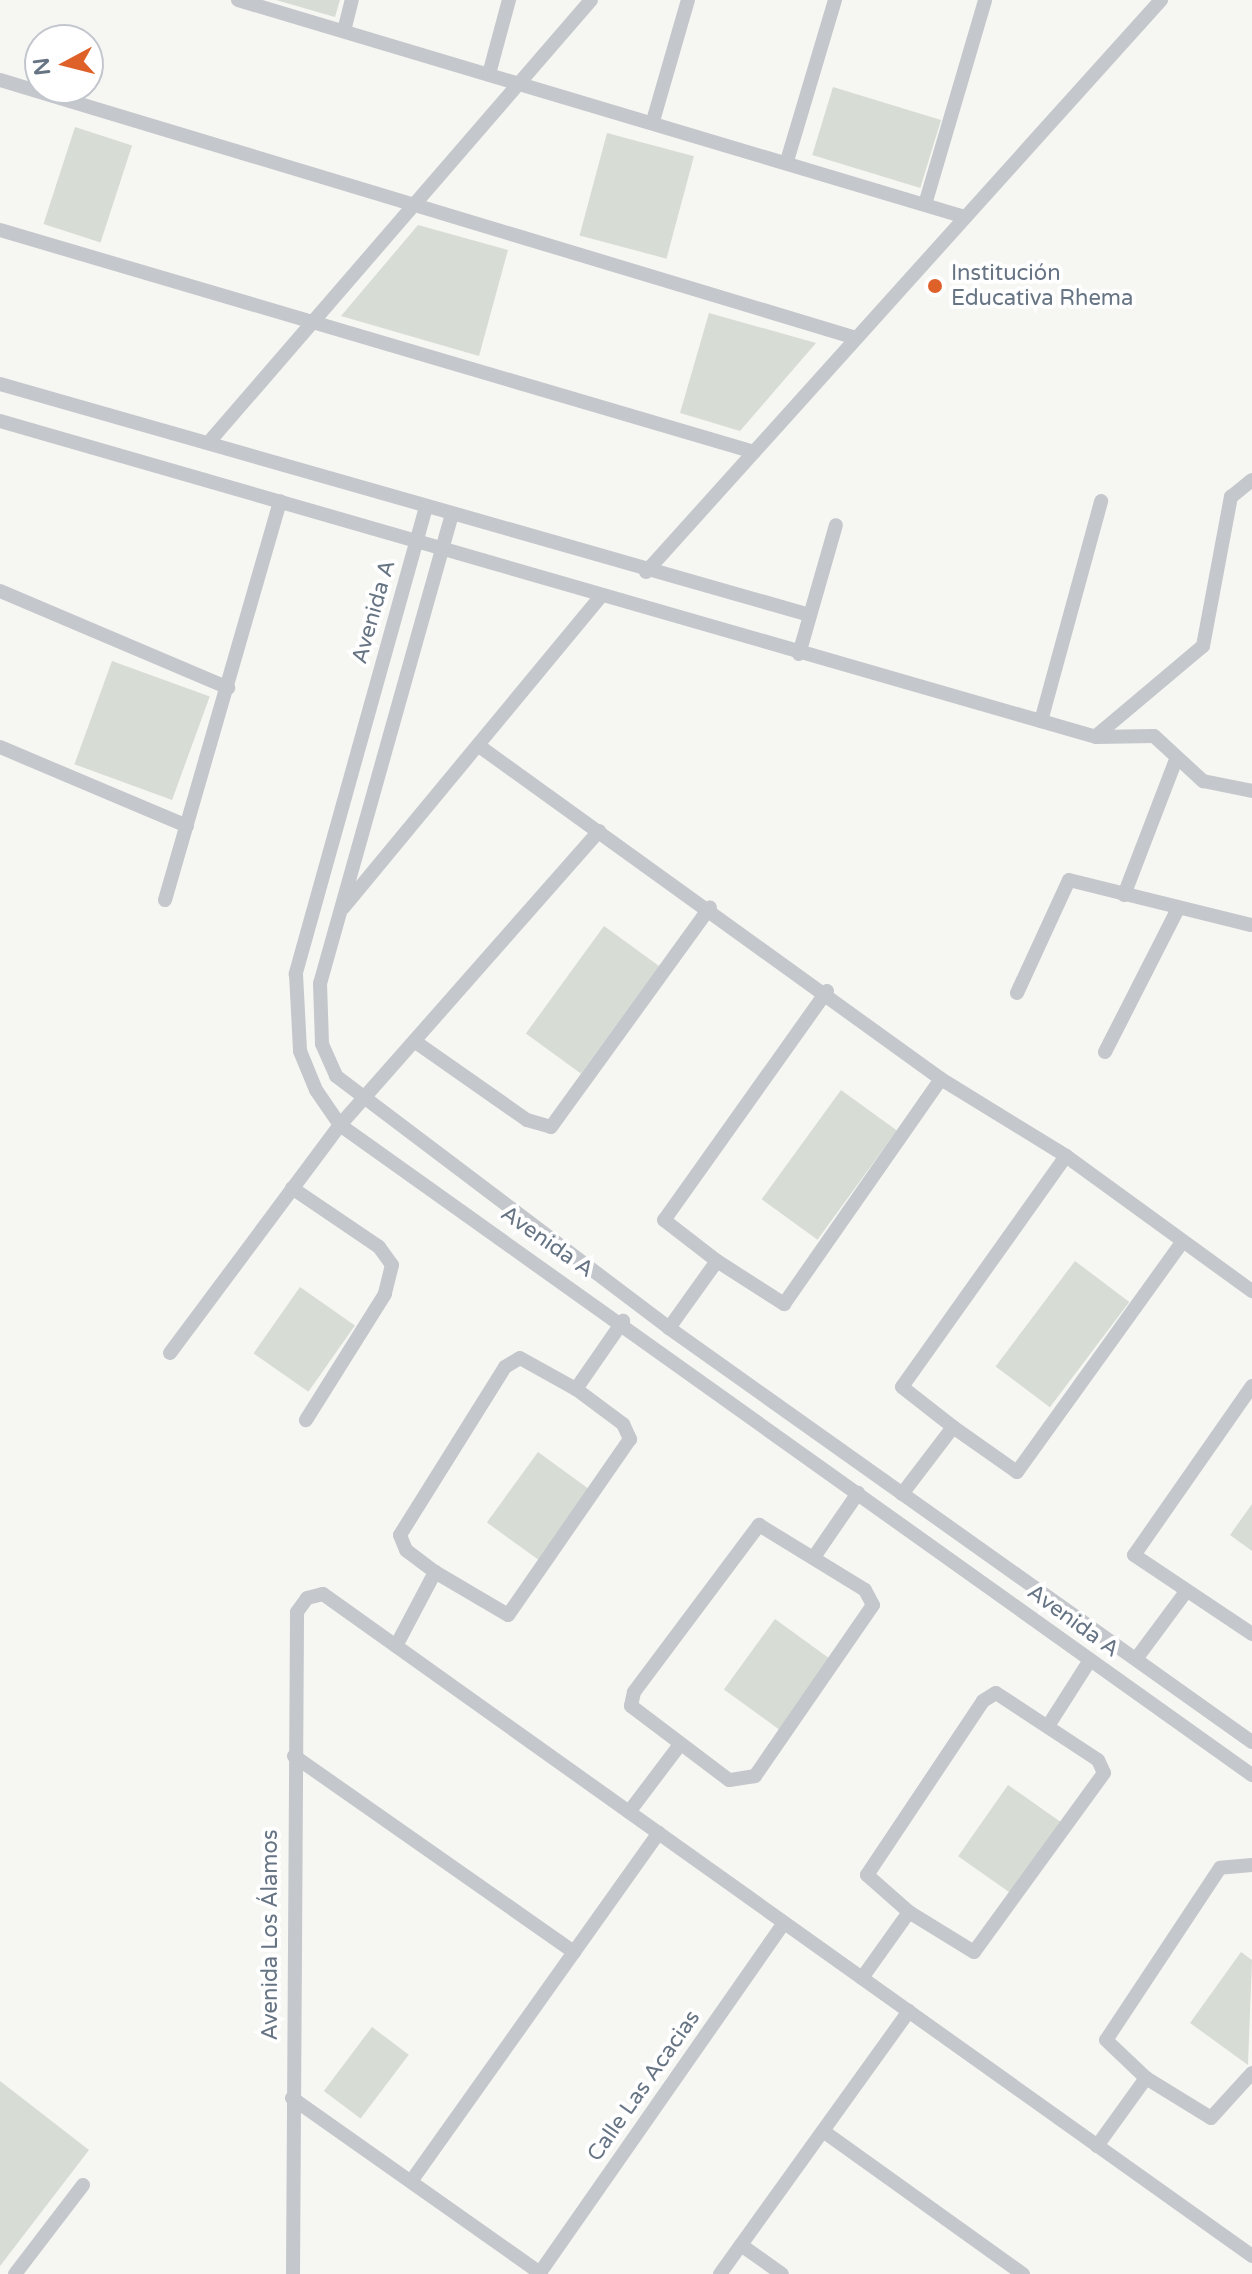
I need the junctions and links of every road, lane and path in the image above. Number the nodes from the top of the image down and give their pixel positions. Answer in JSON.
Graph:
{"nodes":[{"id":1,"x":238,"y":0,"type":"edge"},
{"id":2,"x":352,"y":0,"type":"edge"},
{"id":3,"x":509,"y":0,"type":"edge"},
{"id":4,"x":591,"y":0,"type":"edge"},
{"id":5,"x":688,"y":0,"type":"edge"},
{"id":6,"x":835,"y":0,"type":"edge"},
{"id":7,"x":985,"y":0,"type":"edge"},
{"id":8,"x":1161,"y":0,"type":"edge"},
{"id":9,"x":344,"y":31,"type":"junction"},
{"id":10,"x":489,"y":74,"type":"junction"},
{"id":11,"x":0,"y":80,"type":"edge"},
{"id":12,"x":519,"y":82,"type":"junction"},
{"id":13,"x":653,"y":121,"type":"junction"},
{"id":14,"x":787,"y":161,"type":"junction"},
{"id":15,"x":418,"y":201,"type":"junction"},
{"id":16,"x":926,"y":201,"type":"junction"},
{"id":17,"x":965,"y":217,"type":"junction"},
{"id":18,"x":0,"y":230,"type":"edge"},
{"id":19,"x":312,"y":322,"type":"junction"},
{"id":20,"x":856,"y":338,"type":"junction"},
{"id":21,"x":0,"y":384,"type":"edge"},
{"id":22,"x":0,"y":421,"type":"edge"},
{"id":23,"x":209,"y":442,"type":"junction"},
{"id":24,"x":754,"y":452,"type":"junction"},
{"id":25,"x":1252,"y":480,"type":"edge"},
{"id":26,"x":280,"y":501,"type":"junction"},
{"id":27,"x":1101,"y":501,"type":"dead end"},
{"id":28,"x":426,"y":507,"type":"junction"},
{"id":29,"x":452,"y":514,"type":"junction"},
{"id":30,"x":836,"y":525,"type":"dead end"},
{"id":31,"x":416,"y":545,"type":"junction"},
{"id":32,"x":442,"y":553,"type":"junction"},
{"id":33,"x":646,"y":572,"type":"junction"},
{"id":34,"x":0,"y":591,"type":"edge"},
{"id":35,"x":599,"y":598,"type":"junction"},
{"id":36,"x":810,"y":615,"type":"junction"},
{"id":37,"x":799,"y":654,"type":"junction"},
{"id":38,"x":228,"y":688,"type":"junction"},
{"id":39,"x":1041,"y":721,"type":"junction"},
{"id":40,"x":1096,"y":737,"type":"junction"},
{"id":41,"x":479,"y":746,"type":"junction"},
{"id":42,"x":0,"y":747,"type":"edge"},
{"id":43,"x":1175,"y":762,"type":"junction"},
{"id":44,"x":1252,"y":791,"type":"edge"},
{"id":45,"x":187,"y":826,"type":"junction"},
{"id":46,"x":599,"y":831,"type":"junction"},
{"id":47,"x":1124,"y":895,"type":"junction"},
{"id":48,"x":165,"y":900,"type":"dead end"},
{"id":49,"x":710,"y":907,"type":"junction"},
{"id":50,"x":1178,"y":909,"type":"junction"},
{"id":51,"x":340,"y":911,"type":"junction"},
{"id":52,"x":1251,"y":925,"type":"edge"},
{"id":53,"x":827,"y":991,"type":"junction"},
{"id":54,"x":1017,"y":993,"type":"dead end"},
{"id":55,"x":417,"y":1043,"type":"junction"},
{"id":56,"x":1105,"y":1052,"type":"dead end"},
{"id":57,"x":941,"y":1079,"type":"junction"},
{"id":58,"x":361,"y":1101,"type":"junction"},
{"id":59,"x":340,"y":1125,"type":"junction"},
{"id":60,"x":1066,"y":1156,"type":"junction"},
{"id":61,"x":292,"y":1188,"type":"junction"},
{"id":62,"x":1183,"y":1241,"type":"junction"},
{"id":63,"x":717,"y":1261,"type":"junction"},
{"id":64,"x":1252,"y":1291,"type":"edge"},
{"id":65,"x":623,"y":1321,"type":"junction"},
{"id":66,"x":669,"y":1328,"type":"junction"},
{"id":67,"x":170,"y":1353,"type":"dead end"},
{"id":68,"x":1252,"y":1386,"type":"edge"},
{"id":69,"x":576,"y":1389,"type":"junction"},
{"id":70,"x":306,"y":1420,"type":"dead end"},
{"id":71,"x":953,"y":1427,"type":"junction"},
{"id":72,"x":885,"y":1482,"type":"junction"},
{"id":73,"x":858,"y":1493,"type":"junction"},
{"id":74,"x":902,"y":1494,"type":"junction"},
{"id":75,"x":871,"y":1502,"type":"junction"},
{"id":76,"x":814,"y":1557,"type":"junction"},
{"id":77,"x":435,"y":1572,"type":"junction"},
{"id":78,"x":1185,"y":1593,"type":"junction"},
{"id":79,"x":1252,"y":1634,"type":"edge"},
{"id":80,"x":396,"y":1646,"type":"junction"},
{"id":81,"x":1136,"y":1659,"type":"junction"},
{"id":82,"x":1090,"y":1660,"type":"junction"},
{"id":83,"x":1048,"y":1726,"type":"junction"},
{"id":84,"x":1252,"y":1742,"type":"edge"},
{"id":85,"x":679,"y":1746,"type":"junction"},
{"id":86,"x":294,"y":1756,"type":"junction"},
{"id":87,"x":1252,"y":1775,"type":"edge"},
{"id":88,"x":629,"y":1812,"type":"junction"},
{"id":89,"x":659,"y":1833,"type":"junction"},
{"id":90,"x":1252,"y":1865,"type":"edge"},
{"id":91,"x":909,"y":1912,"type":"junction"},
{"id":92,"x":784,"y":1923,"type":"junction"},
{"id":93,"x":574,"y":1952,"type":"junction"},
{"id":94,"x":862,"y":1978,"type":"junction"},
{"id":95,"x":909,"y":2011,"type":"junction"},
{"id":96,"x":1252,"y":2073,"type":"edge"},
{"id":97,"x":1146,"y":2078,"type":"junction"},
{"id":98,"x":292,"y":2098,"type":"junction"},
{"id":99,"x":823,"y":2131,"type":"junction"},
{"id":100,"x":1097,"y":2146,"type":"junction"},
{"id":101,"x":412,"y":2180,"type":"junction"},
{"id":102,"x":83,"y":2185,"type":"dead end"},
{"id":103,"x":741,"y":2245,"type":"junction"},
{"id":104,"x":1252,"y":2256,"type":"edge"},
{"id":105,"x":540,"y":2273,"type":"edge"},
{"id":106,"x":15,"y":2274,"type":"edge"},
{"id":107,"x":293,"y":2274,"type":"edge"},
{"id":108,"x":720,"y":2274,"type":"edge"},
{"id":109,"x":782,"y":2274,"type":"edge"},
{"id":110,"x":1023,"y":2274,"type":"edge"}],
"edges":[{"from":1,"to":9,"type":"street"},
{"from":2,"to":9,"type":"street"},
{"from":3,"to":10,"type":"street"},
{"from":4,"to":12,"type":"street"},
{"from":5,"to":13,"type":"street"},
{"from":6,"to":14,"type":"street"},
{"from":7,"to":16,"type":"street"},
{"from":8,"to":17,"type":"street"},
{"from":9,"to":10,"type":"street"},
{"from":10,"to":12,"type":"street"},
{"from":11,"to":15,"type":"street"},
{"from":12,"to":13,"type":"street"},
{"from":12,"to":15,"type":"street"},
{"from":13,"to":14,"type":"street"},
{"from":14,"to":16,"type":"street"},
{"from":15,"to":19,"type":"street"},
{"from":15,"to":20,"type":"street"},
{"from":16,"to":17,"type":"street"},
{"from":17,"to":20,"type":"street"},
{"from":18,"to":19,"type":"street"},
{"from":19,"to":23,"type":"street"},
{"from":19,"to":24,"type":"street"},
{"from":20,"to":24,"type":"street"},
{"from":21,"to":23,"type":"street"},
{"from":22,"to":26,"type":"street"},
{"from":23,"to":28,"type":"street"},
{"from":24,"to":33,"type":"street"},
{"from":25,"to":40,"type":"street"},
{"from":26,"to":31,"type":"street"},
{"from":26,"to":38,"type":"street"},
{"from":27,"to":39,"type":"street"},
{"from":28,"to":29,"type":"street"},
{"from":28,"to":31,"type":"street","name":"Avenida A"},
{"from":29,"to":32,"type":"street","name":"Avenida A"},
{"from":29,"to":33,"type":"street"},
{"from":30,"to":36,"type":"street"},
{"from":31,"to":32,"type":"street"},
{"from":31,"to":59,"type":"street","name":"Avenida A"},
{"from":32,"to":35,"type":"street"},
{"from":32,"to":51,"type":"street","name":"Avenida A"},
{"from":33,"to":36,"type":"street"},
{"from":34,"to":38,"type":"street"},
{"from":35,"to":37,"type":"street"},
{"from":35,"to":41,"type":"street"},
{"from":36,"to":37,"type":"street"},
{"from":37,"to":39,"type":"street"},
{"from":38,"to":45,"type":"street"},
{"from":39,"to":40,"type":"street"},
{"from":40,"to":43,"type":"street"},
{"from":41,"to":46,"type":"street"},
{"from":41,"to":51,"type":"street"},
{"from":42,"to":45,"type":"street"},
{"from":43,"to":44,"type":"street"},
{"from":43,"to":47,"type":"street"},
{"from":45,"to":48,"type":"street"},
{"from":46,"to":49,"type":"street"},
{"from":46,"to":55,"type":"street"},
{"from":47,"to":50,"type":"street"},
{"from":47,"to":54,"type":"street"},
{"from":49,"to":53,"type":"street"},
{"from":49,"to":55,"type":"street"},
{"from":50,"to":52,"type":"street"},
{"from":50,"to":56,"type":"street"},
{"from":51,"to":58,"type":"street","name":"Avenida A"},
{"from":53,"to":57,"type":"street"},
{"from":53,"to":63,"type":"street"},
{"from":55,"to":58,"type":"street"},
{"from":57,"to":60,"type":"street"},
{"from":57,"to":63,"type":"street"},
{"from":58,"to":59,"type":"street"},
{"from":58,"to":66,"type":"street","name":"Avenida A"},
{"from":59,"to":61,"type":"street"},
{"from":59,"to":65,"type":"street","name":"Avenida A"},
{"from":60,"to":62,"type":"street"},
{"from":60,"to":71,"type":"street"},
{"from":61,"to":67,"type":"street"},
{"from":61,"to":70,"type":"street"},
{"from":62,"to":64,"type":"street"},
{"from":62,"to":71,"type":"street"},
{"from":63,"to":66,"type":"street"},
{"from":65,"to":69,"type":"street"},
{"from":65,"to":73,"type":"street","name":"Avenida A"},
{"from":66,"to":72,"type":"street","name":"Avenida A"},
{"from":68,"to":78,"type":"street"},
{"from":69,"to":77,"type":"street"},
{"from":69,"to":77,"type":"street"},
{"from":71,"to":74,"type":"street"},
{"from":72,"to":74,"type":"street","name":"Avenida A"},
{"from":72,"to":75,"type":"street"},
{"from":73,"to":75,"type":"street","name":"Avenida A"},
{"from":73,"to":76,"type":"street"},
{"from":74,"to":81,"type":"street","name":"Avenida A"},
{"from":75,"to":82,"type":"street","name":"Avenida A"},
{"from":76,"to":85,"type":"street"},
{"from":76,"to":85,"type":"street"},
{"from":77,"to":80,"type":"street"},
{"from":78,"to":79,"type":"street"},
{"from":78,"to":81,"type":"street"},
{"from":80,"to":86,"type":"street","name":"Avenida Los Álamos"},
{"from":80,"to":88,"type":"street"},
{"from":81,"to":84,"type":"street","name":"Avenida A"},
{"from":82,"to":83,"type":"street"},
{"from":82,"to":87,"type":"street","name":"Avenida A"},
{"from":83,"to":91,"type":"street"},
{"from":83,"to":91,"type":"street"},
{"from":85,"to":88,"type":"street"},
{"from":86,"to":93,"type":"street"},
{"from":86,"to":98,"type":"street","name":"Avenida Los Álamos"},
{"from":88,"to":89,"type":"street"},
{"from":89,"to":92,"type":"street"},
{"from":89,"to":93,"type":"street"},
{"from":90,"to":97,"type":"street"},
{"from":91,"to":94,"type":"street"},
{"from":92,"to":94,"type":"street"},
{"from":92,"to":105,"type":"street","name":"Calle Las Acacias"},
{"from":93,"to":101,"type":"street"},
{"from":94,"to":95,"type":"street"},
{"from":95,"to":99,"type":"street"},
{"from":95,"to":100,"type":"street"},
{"from":96,"to":97,"type":"street"},
{"from":97,"to":100,"type":"street"},
{"from":98,"to":101,"type":"street"},
{"from":98,"to":107,"type":"street","name":"Avenida Los Álamos"},
{"from":99,"to":103,"type":"street"},
{"from":99,"to":110,"type":"street"},
{"from":100,"to":104,"type":"street"},
{"from":101,"to":105,"type":"street"},
{"from":102,"to":106,"type":"street"},
{"from":103,"to":108,"type":"street"},
{"from":103,"to":109,"type":"street"}]}
